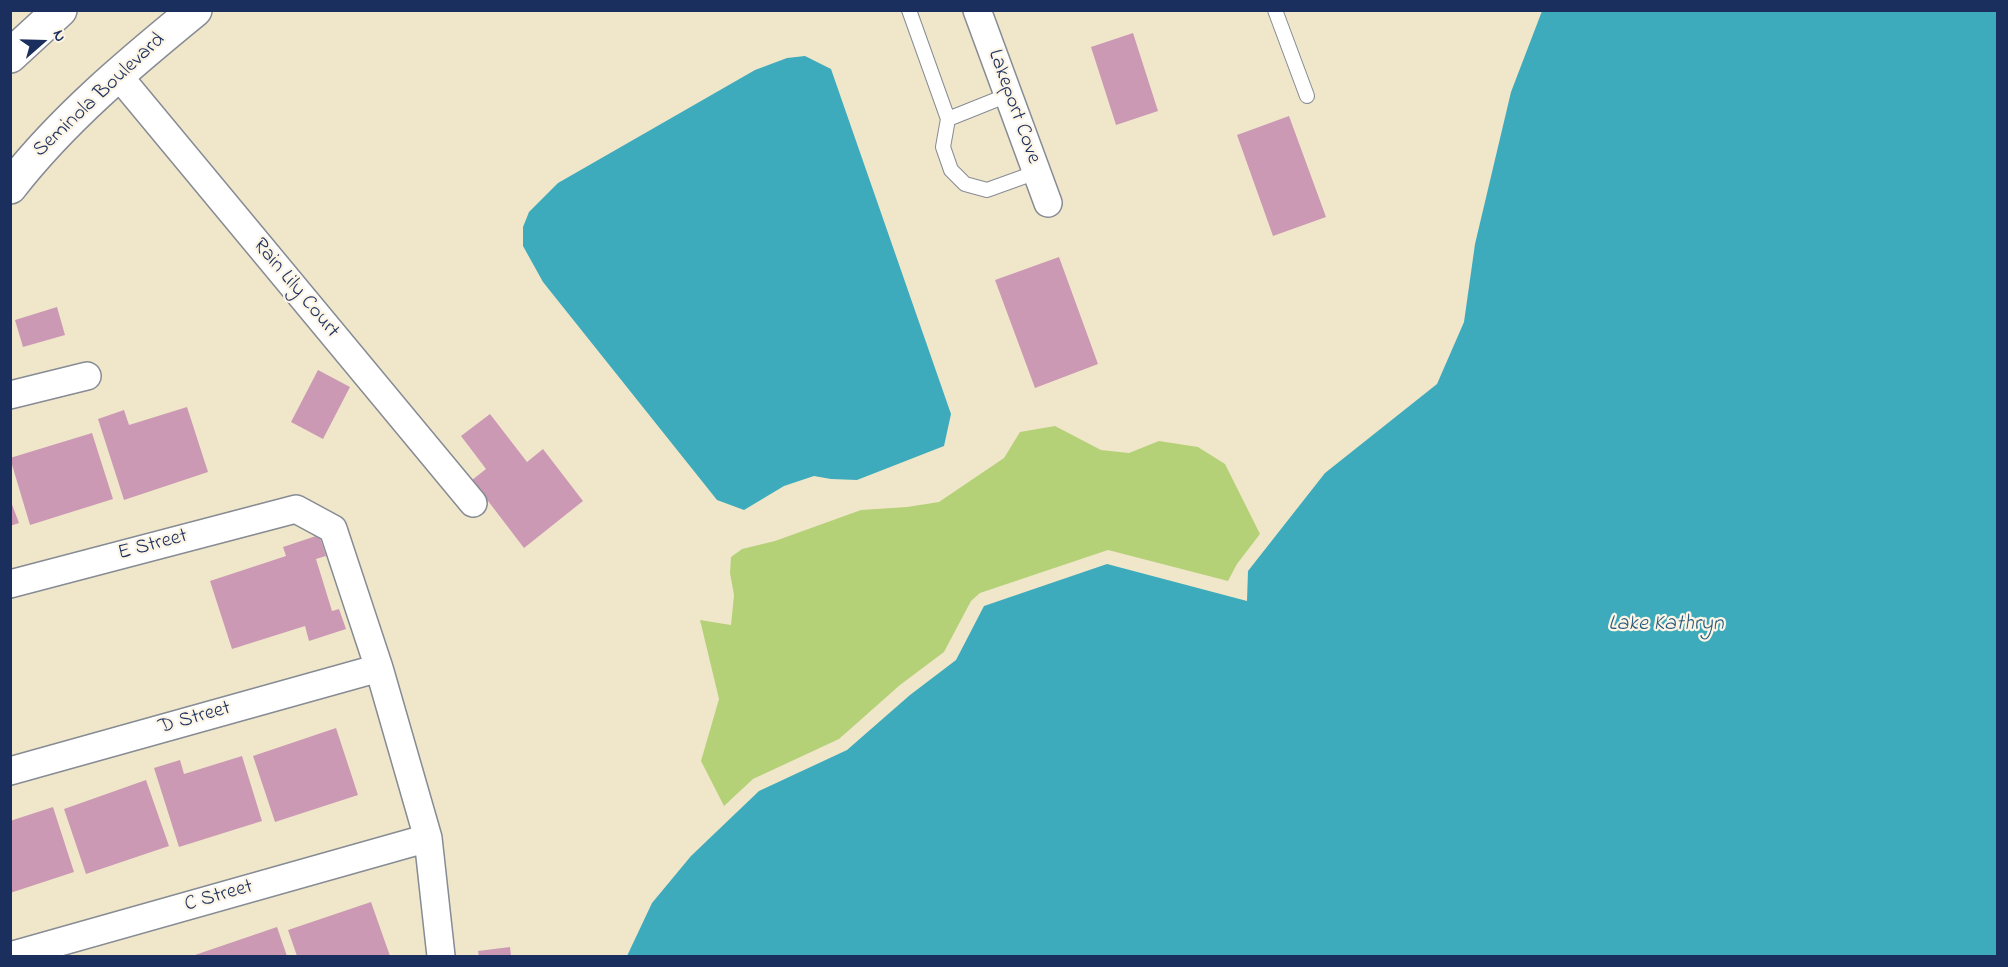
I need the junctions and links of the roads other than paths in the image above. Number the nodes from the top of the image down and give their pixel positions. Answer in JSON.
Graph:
{"nodes":[{"id":1,"x":60,"y":10,"type":"edge"},
{"id":2,"x":195,"y":10,"type":"edge"},
{"id":3,"x":909,"y":10,"type":"edge"},
{"id":4,"x":977,"y":10,"type":"edge"},
{"id":5,"x":1275,"y":10,"type":"edge"},
{"id":6,"x":10,"y":56,"type":"edge"},
{"id":7,"x":117,"y":74,"type":"junction"},
{"id":8,"x":1008,"y":95,"type":"junction"},
{"id":9,"x":1307,"y":96,"type":"dead end"},
{"id":10,"x":948,"y":119,"type":"junction"},
{"id":11,"x":1037,"y":172,"type":"junction"},
{"id":12,"x":10,"y":187,"type":"edge"},
{"id":13,"x":1048,"y":203,"type":"dead end"},
{"id":14,"x":87,"y":376,"type":"dead end"},
{"id":15,"x":10,"y":395,"type":"edge"},
{"id":16,"x":473,"y":503,"type":"dead end"},
{"id":17,"x":10,"y":584,"type":"edge"},
{"id":18,"x":379,"y":668,"type":"junction"},
{"id":19,"x":10,"y":771,"type":"edge"},
{"id":20,"x":428,"y":838,"type":"junction"},
{"id":21,"x":10,"y":956,"type":"edge"},
{"id":22,"x":441,"y":957,"type":"edge"}],
"edges":[{"from":1,"to":6,"type":"main road"},
{"from":2,"to":7,"type":"main road","name":"Seminola Boulevard"},
{"from":3,"to":10,"type":"lane"},
{"from":4,"to":8,"type":"street","name":"Lakeport Cove"},
{"from":5,"to":9,"type":"lane"},
{"from":7,"to":12,"type":"main road","name":"Seminola Boulevard"},
{"from":7,"to":16,"type":"street","name":"Rain Lily Court"},
{"from":8,"to":10,"type":"lane"},
{"from":8,"to":11,"type":"street","name":"Lakeport Cove"},
{"from":10,"to":11,"type":"lane"},
{"from":11,"to":13,"type":"street","name":"Lakeport Cove"},
{"from":14,"to":15,"type":"street"},
{"from":17,"to":18,"type":"street","name":"E Street"},
{"from":18,"to":19,"type":"street","name":"D Street"},
{"from":18,"to":20,"type":"street"},
{"from":20,"to":21,"type":"street","name":"C Street"},
{"from":20,"to":22,"type":"street"}]}
